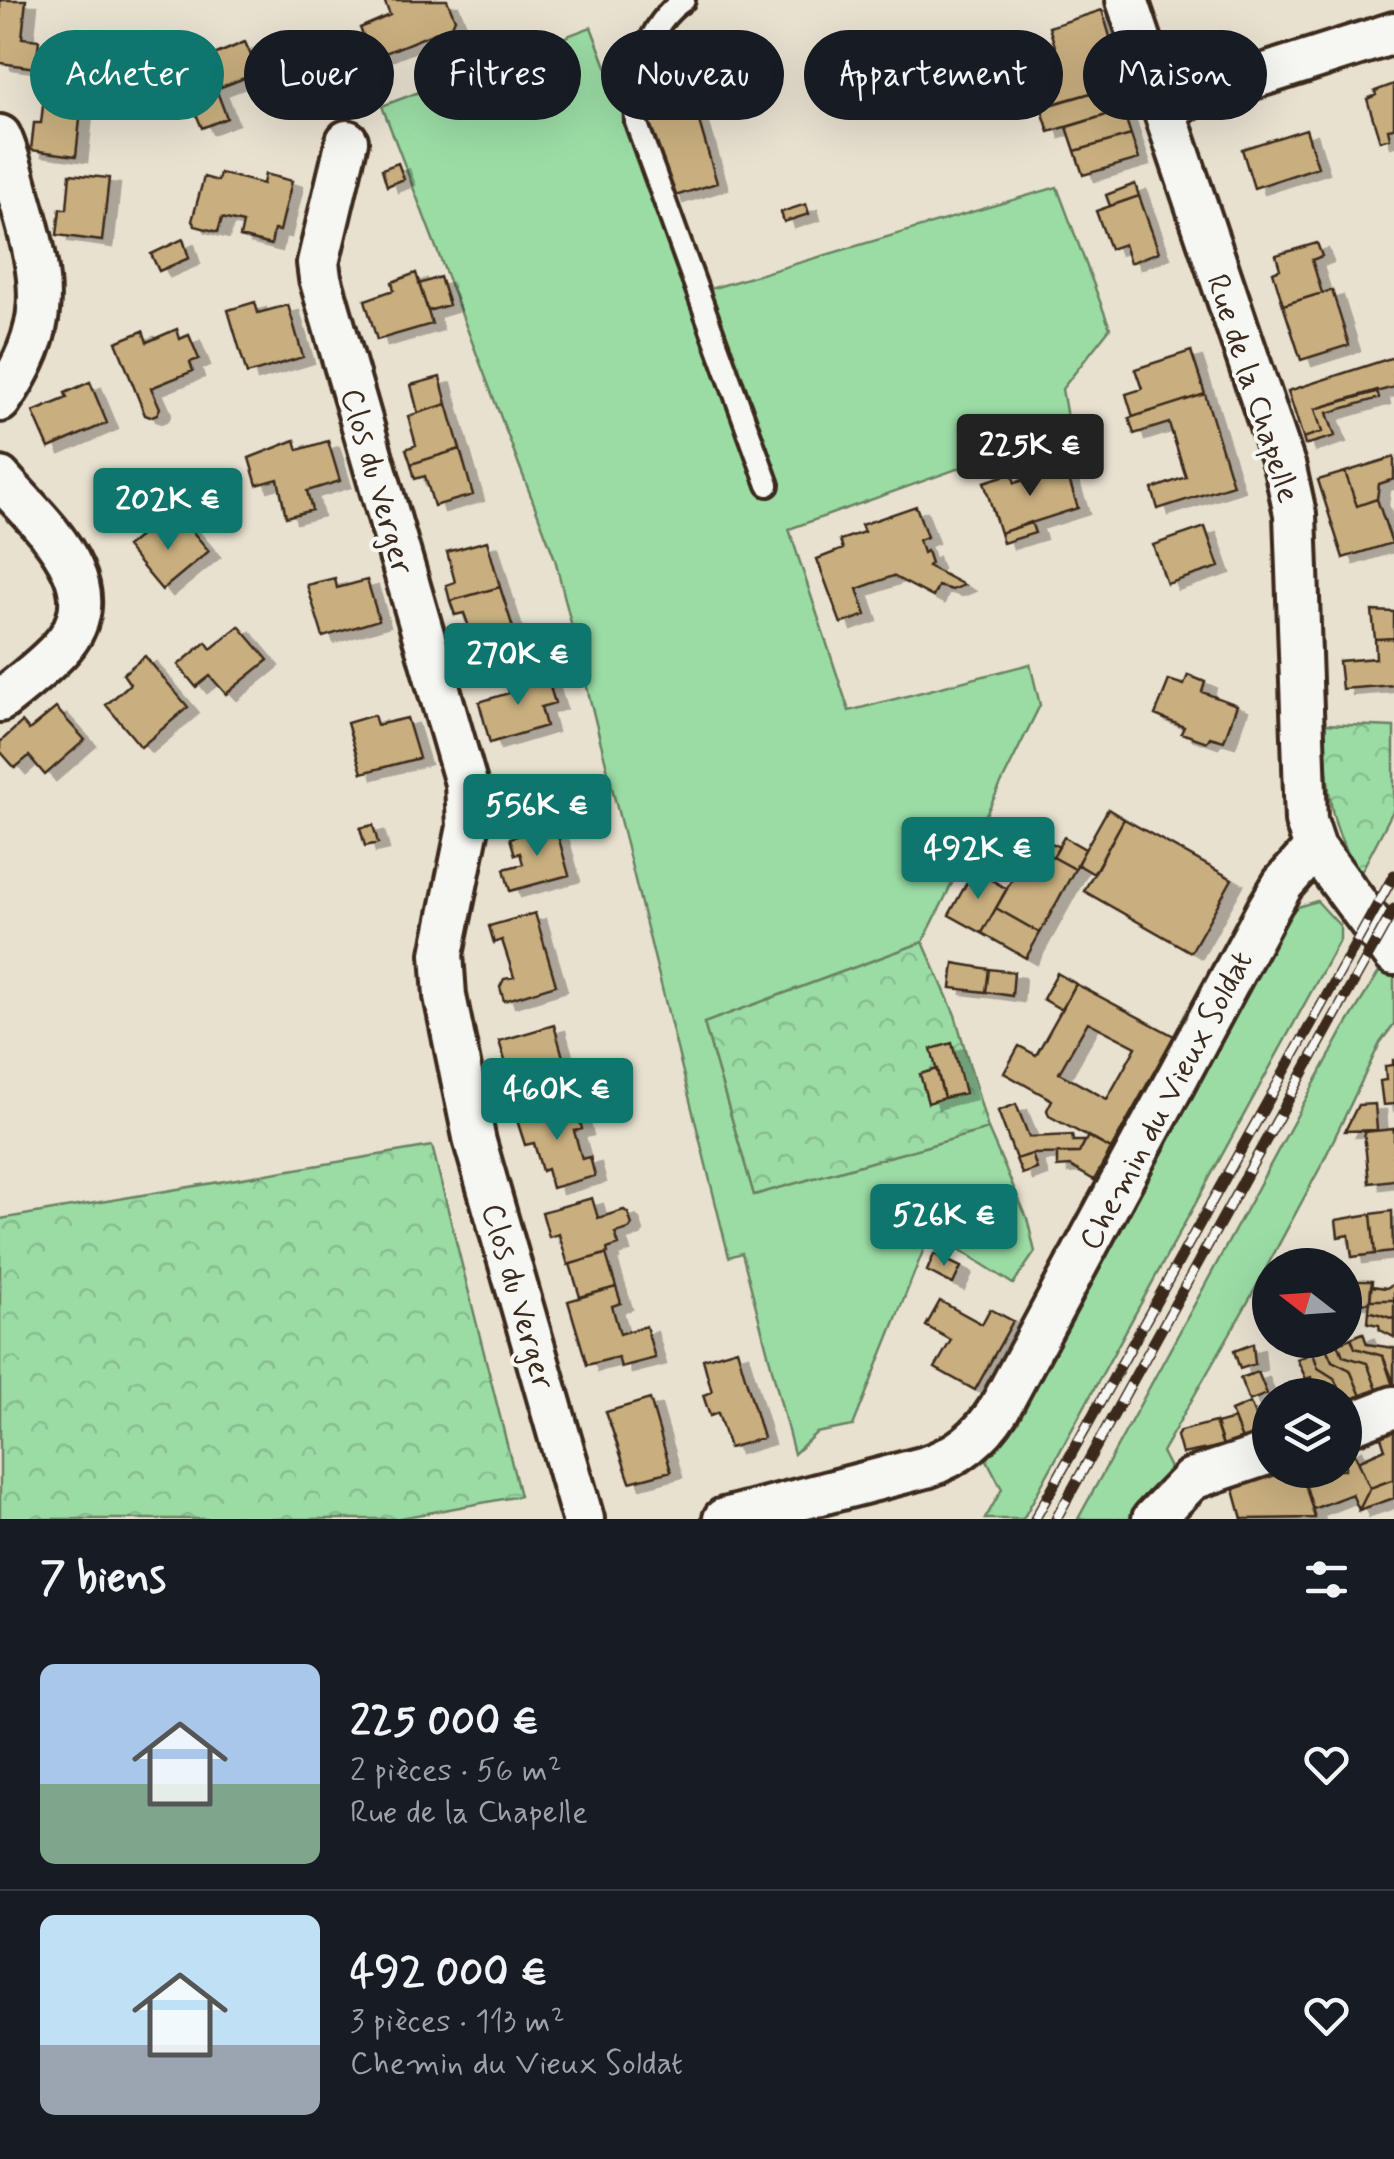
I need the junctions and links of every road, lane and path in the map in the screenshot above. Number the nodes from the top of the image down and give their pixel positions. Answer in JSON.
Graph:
{"nodes":[{"id":1,"x":684,"y":0,"type":"edge"},
{"id":2,"x":1127,"y":0,"type":"edge"},
{"id":3,"x":1137,"y":30,"type":"edge"},
{"id":4,"x":1394,"y":33,"type":"edge"},
{"id":5,"x":1267,"y":74,"type":"edge"},
{"id":6,"x":1166,"y":120,"type":"edge"},
{"id":7,"x":0,"y":136,"type":"edge"},
{"id":8,"x":347,"y":141,"type":"dead end"},
{"id":9,"x":0,"y":401,"type":"edge"},
{"id":10,"x":0,"y":478,"type":"edge"},
{"id":11,"x":768,"y":485,"type":"dead end"},
{"id":12,"x":0,"y":701,"type":"edge"},
{"id":13,"x":1316,"y":848,"type":"junction"},
{"id":14,"x":1394,"y":954,"type":"edge"},
{"id":15,"x":1394,"y":1408,"type":"edge"},
{"id":16,"x":1362,"y":1420,"type":"edge"},
{"id":17,"x":1252,"y":1459,"type":"edge"},
{"id":18,"x":582,"y":1519,"type":"edge"},
{"id":19,"x":724,"y":1519,"type":"edge"},
{"id":20,"x":1153,"y":1519,"type":"edge"}],
"edges":[{"from":1,"to":11,"type":"lane"},
{"from":2,"to":3,"type":"street","name":"Rue de la Chapelle"},
{"from":4,"to":5,"type":"street"},
{"from":6,"to":13,"type":"street","name":"Rue de la Chapelle"},
{"from":7,"to":9,"type":"street"},
{"from":8,"to":18,"type":"street","name":"Clos du Verger"},
{"from":10,"to":12,"type":"street"},
{"from":13,"to":14,"type":"street"},
{"from":13,"to":19,"type":"street","name":"Chemin du Vieux Soldat"},
{"from":15,"to":16,"type":"street"},
{"from":17,"to":20,"type":"street"}]}
